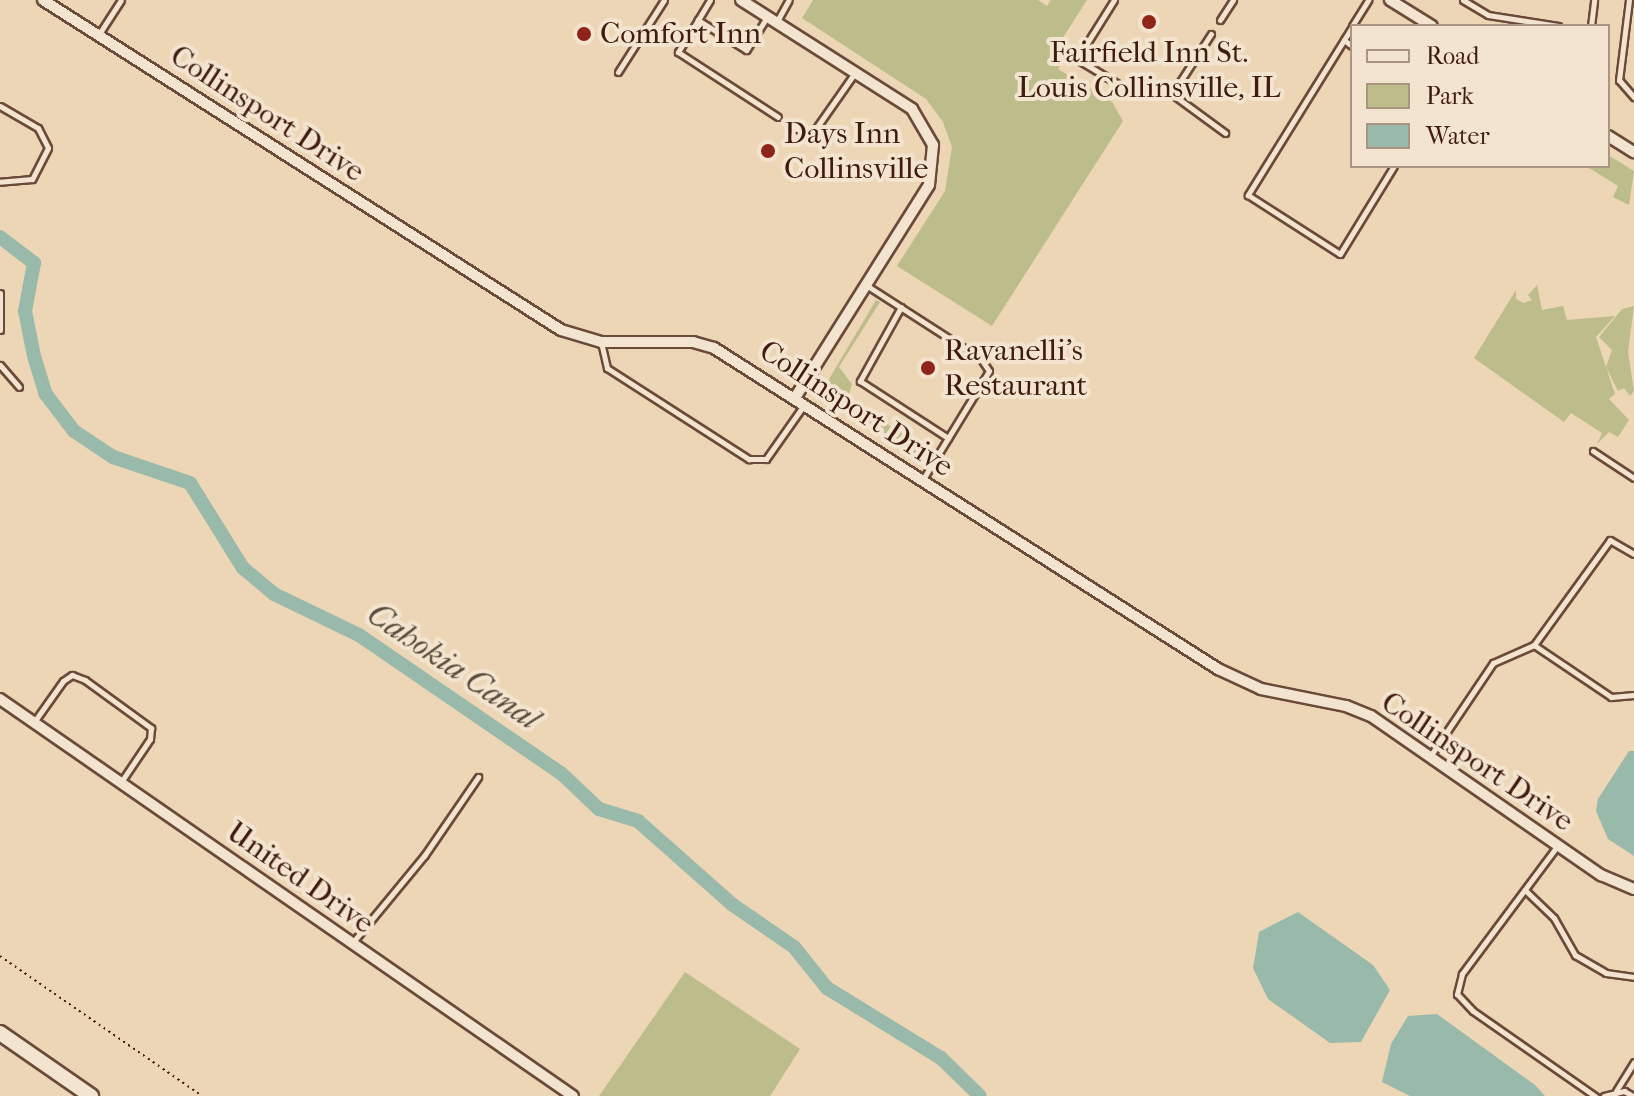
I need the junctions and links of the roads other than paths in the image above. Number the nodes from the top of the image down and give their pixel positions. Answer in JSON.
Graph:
{"nodes":[{"id":1,"x":43,"y":0,"type":"edge"},
{"id":2,"x":121,"y":0,"type":"edge"},
{"id":3,"x":664,"y":0,"type":"edge"},
{"id":4,"x":710,"y":0,"type":"edge"},
{"id":5,"x":741,"y":0,"type":"edge"},
{"id":6,"x":789,"y":0,"type":"edge"},
{"id":7,"x":1114,"y":0,"type":"edge"},
{"id":8,"x":1233,"y":0,"type":"edge"},
{"id":9,"x":1368,"y":0,"type":"edge"},
{"id":10,"x":1390,"y":0,"type":"edge"},
{"id":11,"x":1463,"y":0,"type":"edge"},
{"id":12,"x":1594,"y":0,"type":"edge"},
{"id":13,"x":1629,"y":0,"type":"edge"},
{"id":14,"x":698,"y":20,"type":"junction"},
{"id":15,"x":772,"y":20,"type":"junction"},
{"id":16,"x":1220,"y":20,"type":"dead end"},
{"id":17,"x":1353,"y":24,"type":"edge"},
{"id":18,"x":1429,"y":24,"type":"edge"},
{"id":19,"x":1545,"y":24,"type":"edge"},
{"id":20,"x":1591,"y":24,"type":"edge"},
{"id":21,"x":1350,"y":30,"type":"edge"},
{"id":22,"x":1211,"y":34,"type":"dead end"},
{"id":23,"x":99,"y":35,"type":"junction"},
{"id":24,"x":1344,"y":40,"type":"junction"},
{"id":25,"x":1350,"y":44,"type":"edge"},
{"id":26,"x":618,"y":72,"type":"dead end"},
{"id":27,"x":854,"y":73,"type":"junction"},
{"id":28,"x":1123,"y":87,"type":"dead end"},
{"id":29,"x":1634,"y":97,"type":"edge"},
{"id":30,"x":0,"y":106,"type":"edge"},
{"id":31,"x":778,"y":117,"type":"dead end"},
{"id":32,"x":794,"y":128,"type":"dead end"},
{"id":33,"x":1225,"y":133,"type":"dead end"},
{"id":34,"x":1610,"y":137,"type":"edge"},
{"id":35,"x":1634,"y":152,"type":"edge"},
{"id":36,"x":1393,"y":168,"type":"edge"},
{"id":37,"x":0,"y":182,"type":"edge"},
{"id":38,"x":865,"y":284,"type":"junction"},
{"id":39,"x":0,"y":293,"type":"edge"},
{"id":40,"x":901,"y":307,"type":"junction"},
{"id":41,"x":0,"y":330,"type":"edge"},
{"id":42,"x":601,"y":342,"type":"junction"},
{"id":43,"x":0,"y":365,"type":"edge"},
{"id":44,"x":19,"y":387,"type":"dead end"},
{"id":45,"x":800,"y":401,"type":"junction"},
{"id":46,"x":948,"y":438,"type":"junction"},
{"id":47,"x":1593,"y":451,"type":"dead end"},
{"id":48,"x":1634,"y":478,"type":"edge"},
{"id":49,"x":922,"y":480,"type":"junction"},
{"id":50,"x":1634,"y":554,"type":"edge"},
{"id":51,"x":1534,"y":645,"type":"junction"},
{"id":52,"x":1634,"y":695,"type":"edge"},
{"id":53,"x":0,"y":699,"type":"edge"},
{"id":54,"x":34,"y":722,"type":"junction"},
{"id":55,"x":1431,"y":755,"type":"junction"},
{"id":56,"x":478,"y":777,"type":"dead end"},
{"id":57,"x":121,"y":783,"type":"junction"},
{"id":58,"x":1558,"y":845,"type":"junction"},
{"id":59,"x":1525,"y":889,"type":"junction"},
{"id":60,"x":1634,"y":889,"type":"edge"},
{"id":61,"x":352,"y":943,"type":"junction"},
{"id":62,"x":1634,"y":977,"type":"edge"},
{"id":63,"x":0,"y":1033,"type":"edge"},
{"id":64,"x":1634,"y":1062,"type":"edge"},
{"id":65,"x":1616,"y":1091,"type":"junction"},
{"id":66,"x":91,"y":1096,"type":"edge"},
{"id":67,"x":573,"y":1096,"type":"edge"},
{"id":68,"x":1595,"y":1096,"type":"edge"},
{"id":69,"x":1604,"y":1096,"type":"edge"},
{"id":70,"x":1633,"y":1096,"type":"edge"}],
"edges":[{"from":1,"to":23,"type":"street","name":"Collinsport Drive"},
{"from":2,"to":23,"type":"lane"},
{"from":3,"to":26,"type":"lane"},
{"from":4,"to":14,"type":"lane"},
{"from":5,"to":15,"type":"street"},
{"from":6,"to":15,"type":"lane"},
{"from":7,"to":28,"type":"lane"},
{"from":8,"to":16,"type":"lane"},
{"from":9,"to":17,"type":"lane"},
{"from":10,"to":18,"type":"street"},
{"from":11,"to":19,"type":"lane"},
{"from":12,"to":20,"type":"lane"},
{"from":13,"to":29,"type":"lane"},
{"from":14,"to":15,"type":"lane"},
{"from":14,"to":31,"type":"lane"},
{"from":15,"to":27,"type":"street"},
{"from":21,"to":24,"type":"lane"},
{"from":22,"to":33,"type":"lane"},
{"from":23,"to":42,"type":"street","name":"Collinsport Drive"},
{"from":24,"to":25,"type":"lane"},
{"from":24,"to":36,"type":"lane"},
{"from":27,"to":32,"type":"lane"},
{"from":27,"to":38,"type":"street"},
{"from":30,"to":37,"type":"lane"},
{"from":34,"to":35,"type":"street"},
{"from":38,"to":40,"type":"lane"},
{"from":38,"to":45,"type":"street"},
{"from":39,"to":41,"type":"lane"},
{"from":40,"to":46,"type":"lane"},
{"from":40,"to":46,"type":"lane"},
{"from":42,"to":45,"type":"street","name":"Collinsport Drive"},
{"from":42,"to":45,"type":"lane"},
{"from":43,"to":44,"type":"lane"},
{"from":45,"to":49,"type":"street","name":"Collinsport Drive"},
{"from":46,"to":49,"type":"lane"},
{"from":47,"to":48,"type":"lane"},
{"from":49,"to":55,"type":"street","name":"Collinsport Drive"},
{"from":50,"to":51,"type":"lane"},
{"from":51,"to":52,"type":"lane"},
{"from":51,"to":55,"type":"lane"},
{"from":53,"to":54,"type":"street","name":"United Drive"},
{"from":54,"to":57,"type":"street","name":"United Drive"},
{"from":54,"to":57,"type":"lane"},
{"from":55,"to":58,"type":"street","name":"Collinsport Drive"},
{"from":56,"to":61,"type":"lane"},
{"from":57,"to":61,"type":"street","name":"United Drive"},
{"from":58,"to":59,"type":"lane"},
{"from":58,"to":60,"type":"street","name":"Collinsport Drive"},
{"from":59,"to":62,"type":"lane"},
{"from":59,"to":68,"type":"lane"},
{"from":61,"to":67,"type":"street","name":"United Drive"},
{"from":63,"to":66,"type":"main road"},
{"from":64,"to":65,"type":"lane"},
{"from":65,"to":69,"type":"lane"},
{"from":65,"to":70,"type":"lane"}]}
